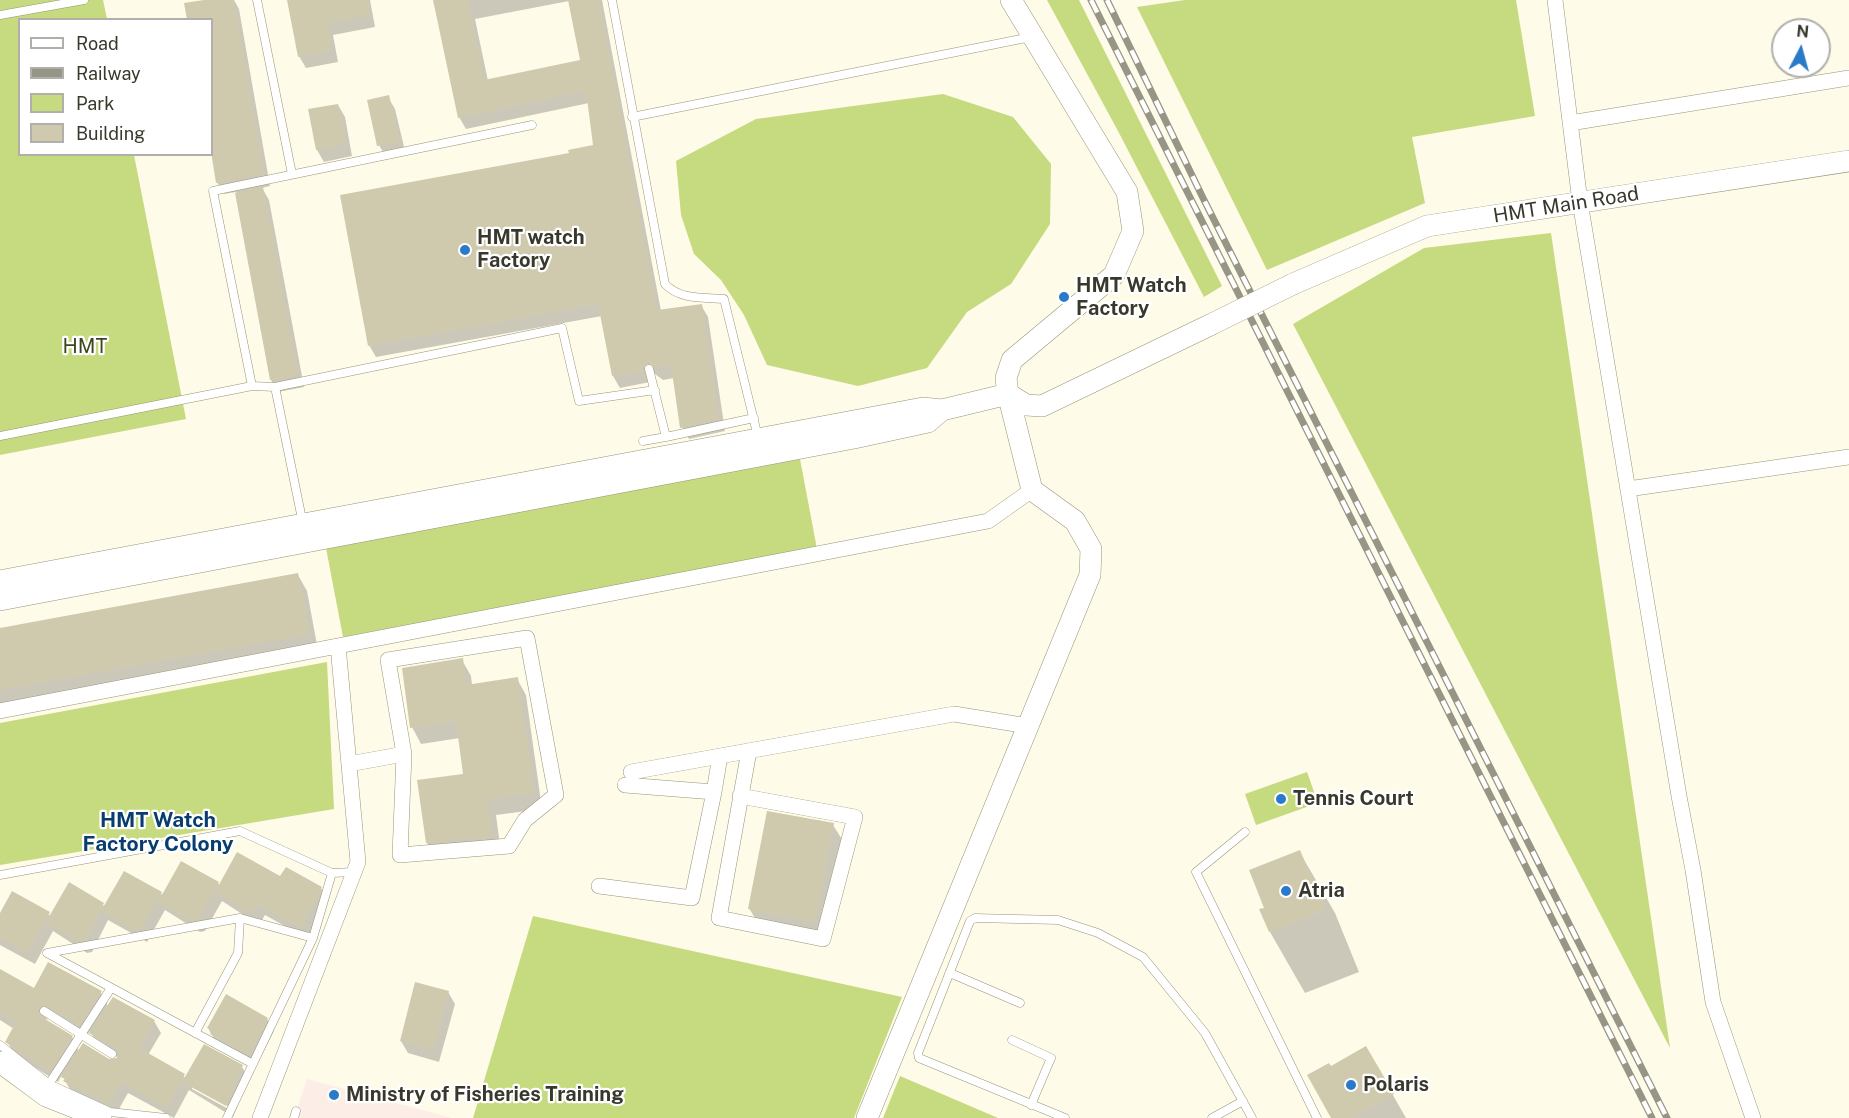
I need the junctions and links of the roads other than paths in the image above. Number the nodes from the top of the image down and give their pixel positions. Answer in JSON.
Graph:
{"nodes":[{"id":1,"x":84,"y":0,"type":"edge"},
{"id":2,"x":257,"y":0,"type":"edge"},
{"id":3,"x":612,"y":0,"type":"edge"},
{"id":4,"x":1011,"y":0,"type":"edge"},
{"id":5,"x":1555,"y":0,"type":"edge"},
{"id":6,"x":0,"y":15,"type":"edge"},
{"id":7,"x":1033,"y":37,"type":"junction"},
{"id":8,"x":1849,"y":78,"type":"edge"},
{"id":9,"x":632,"y":117,"type":"junction"},
{"id":10,"x":1570,"y":123,"type":"junction"},
{"id":11,"x":532,"y":125,"type":"dead end"},
{"id":12,"x":1849,"y":161,"type":"edge"},
{"id":13,"x":292,"y":174,"type":"junction"},
{"id":14,"x":1580,"y":202,"type":"junction"},
{"id":15,"x":650,"y":369,"type":"dead end"},
{"id":16,"x":252,"y":386,"type":"junction"},
{"id":17,"x":275,"y":387,"type":"junction"},
{"id":18,"x":655,"y":390,"type":"junction"},
{"id":19,"x":1008,"y":394,"type":"junction"},
{"id":20,"x":942,"y":410,"type":"junction"},
{"id":21,"x":754,"y":418,"type":"junction"},
{"id":22,"x":0,"y":436,"type":"edge"},
{"id":23,"x":666,"y":437,"type":"junction"},
{"id":24,"x":759,"y":439,"type":"junction"},
{"id":25,"x":643,"y":441,"type":"dead end"},
{"id":26,"x":1849,"y":457,"type":"edge"},
{"id":27,"x":1628,"y":489,"type":"junction"},
{"id":28,"x":1032,"y":490,"type":"junction"},
{"id":29,"x":303,"y":526,"type":"junction"},
{"id":30,"x":77,"y":576,"type":"junction"},
{"id":31,"x":0,"y":581,"type":"edge"},
{"id":32,"x":0,"y":600,"type":"edge"},
{"id":33,"x":339,"y":646,"type":"junction"},
{"id":34,"x":0,"y":711,"type":"edge"},
{"id":35,"x":1028,"y":726,"type":"junction"},
{"id":36,"x":749,"y":751,"type":"junction"},
{"id":37,"x":404,"y":754,"type":"junction"},
{"id":38,"x":720,"y":756,"type":"junction"},
{"id":39,"x":350,"y":764,"type":"junction"},
{"id":40,"x":714,"y":792,"type":"junction"},
{"id":41,"x":740,"y":796,"type":"junction"},
{"id":42,"x":1245,"y":832,"type":"dead end"},
{"id":43,"x":355,"y":872,"type":"junction"},
{"id":44,"x":332,"y":873,"type":"junction"},
{"id":45,"x":0,"y":875,"type":"edge"},
{"id":46,"x":599,"y":886,"type":"dead end"},
{"id":47,"x":240,"y":918,"type":"junction"},
{"id":48,"x":313,"y":938,"type":"junction"},
{"id":49,"x":950,"y":973,"type":"junction"},
{"id":50,"x":111,"y":988,"type":"junction"},
{"id":51,"x":1020,"y":1003,"type":"dead end"},
{"id":52,"x":44,"y":1011,"type":"dead end"},
{"id":53,"x":195,"y":1033,"type":"junction"},
{"id":54,"x":81,"y":1034,"type":"junction"},
{"id":55,"x":1012,"y":1040,"type":"dead end"},
{"id":56,"x":0,"y":1045,"type":"edge"},
{"id":57,"x":112,"y":1054,"type":"dead end"},
{"id":58,"x":0,"y":1062,"type":"edge"},
{"id":59,"x":253,"y":1064,"type":"junction"},
{"id":60,"x":49,"y":1084,"type":"junction"},
{"id":61,"x":1243,"y":1101,"type":"junction"},
{"id":62,"x":1031,"y":1105,"type":"junction"},
{"id":63,"x":101,"y":1118,"type":"edge"},
{"id":64,"x":166,"y":1118,"type":"edge"},
{"id":65,"x":227,"y":1118,"type":"edge"},
{"id":66,"x":260,"y":1118,"type":"edge"},
{"id":67,"x":867,"y":1118,"type":"edge"},
{"id":68,"x":1065,"y":1118,"type":"edge"},
{"id":69,"x":1212,"y":1118,"type":"edge"},
{"id":70,"x":1252,"y":1118,"type":"edge"},
{"id":71,"x":1317,"y":1118,"type":"edge"},
{"id":72,"x":1753,"y":1118,"type":"edge"}],
"edges":[{"from":1,"to":6,"type":"lane"},
{"from":2,"to":13,"type":"lane"},
{"from":3,"to":9,"type":"lane"},
{"from":4,"to":7,"type":"street"},
{"from":5,"to":10,"type":"street"},
{"from":7,"to":9,"type":"lane"},
{"from":7,"to":19,"type":"street"},
{"from":8,"to":10,"type":"street"},
{"from":9,"to":21,"type":"lane"},
{"from":10,"to":14,"type":"street"},
{"from":11,"to":13,"type":"lane"},
{"from":12,"to":14,"type":"street","name":"HMT Main Road"},
{"from":13,"to":16,"type":"lane"},
{"from":14,"to":19,"type":"street","name":"HMT Main Road","bridge":true},
{"from":14,"to":27,"type":"street"},
{"from":15,"to":18,"type":"lane"},
{"from":16,"to":17,"type":"lane"},
{"from":16,"to":22,"type":"lane"},
{"from":17,"to":18,"type":"lane"},
{"from":17,"to":29,"type":"lane"},
{"from":18,"to":23,"type":"lane"},
{"from":19,"to":20,"type":"street"},
{"from":19,"to":28,"type":"street"},
{"from":20,"to":24,"type":"street"},
{"from":20,"to":30,"type":"street"},
{"from":21,"to":23,"type":"lane"},
{"from":21,"to":24,"type":"lane"},
{"from":23,"to":25,"type":"lane"},
{"from":24,"to":29,"type":"street"},
{"from":26,"to":27,"type":"street"},
{"from":27,"to":72,"type":"street"},
{"from":28,"to":33,"type":"street"},
{"from":28,"to":35,"type":"street"},
{"from":29,"to":30,"type":"street"},
{"from":30,"to":31,"type":"street"},
{"from":30,"to":32,"type":"street"},
{"from":33,"to":34,"type":"street"},
{"from":33,"to":39,"type":"street"},
{"from":35,"to":36,"type":"street"},
{"from":35,"to":67,"type":"street"},
{"from":36,"to":38,"type":"street"},
{"from":36,"to":41,"type":"street"},
{"from":37,"to":37,"type":"street"},
{"from":37,"to":39,"type":"street"},
{"from":38,"to":40,"type":"street"},
{"from":38,"to":40,"type":"street"},
{"from":39,"to":43,"type":"street"},
{"from":40,"to":46,"type":"street"},
{"from":41,"to":41,"type":"street"},
{"from":42,"to":71,"type":"lane"},
{"from":43,"to":44,"type":"lane"},
{"from":43,"to":66,"type":"street"},
{"from":44,"to":45,"type":"lane"},
{"from":44,"to":48,"type":"lane"},
{"from":47,"to":48,"type":"lane"},
{"from":47,"to":50,"type":"lane"},
{"from":47,"to":53,"type":"lane"},
{"from":48,"to":59,"type":"lane"},
{"from":49,"to":51,"type":"lane"},
{"from":49,"to":61,"type":"lane"},
{"from":49,"to":62,"type":"lane"},
{"from":50,"to":53,"type":"lane"},
{"from":50,"to":54,"type":"lane"},
{"from":52,"to":54,"type":"lane"},
{"from":53,"to":59,"type":"lane"},
{"from":54,"to":57,"type":"lane"},
{"from":54,"to":60,"type":"lane"},
{"from":55,"to":62,"type":"lane"},
{"from":56,"to":60,"type":"lane"},
{"from":58,"to":63,"type":"street"},
{"from":59,"to":65,"type":"lane"},
{"from":60,"to":64,"type":"lane"},
{"from":61,"to":69,"type":"lane"},
{"from":61,"to":70,"type":"lane"},
{"from":62,"to":68,"type":"lane"}]}
